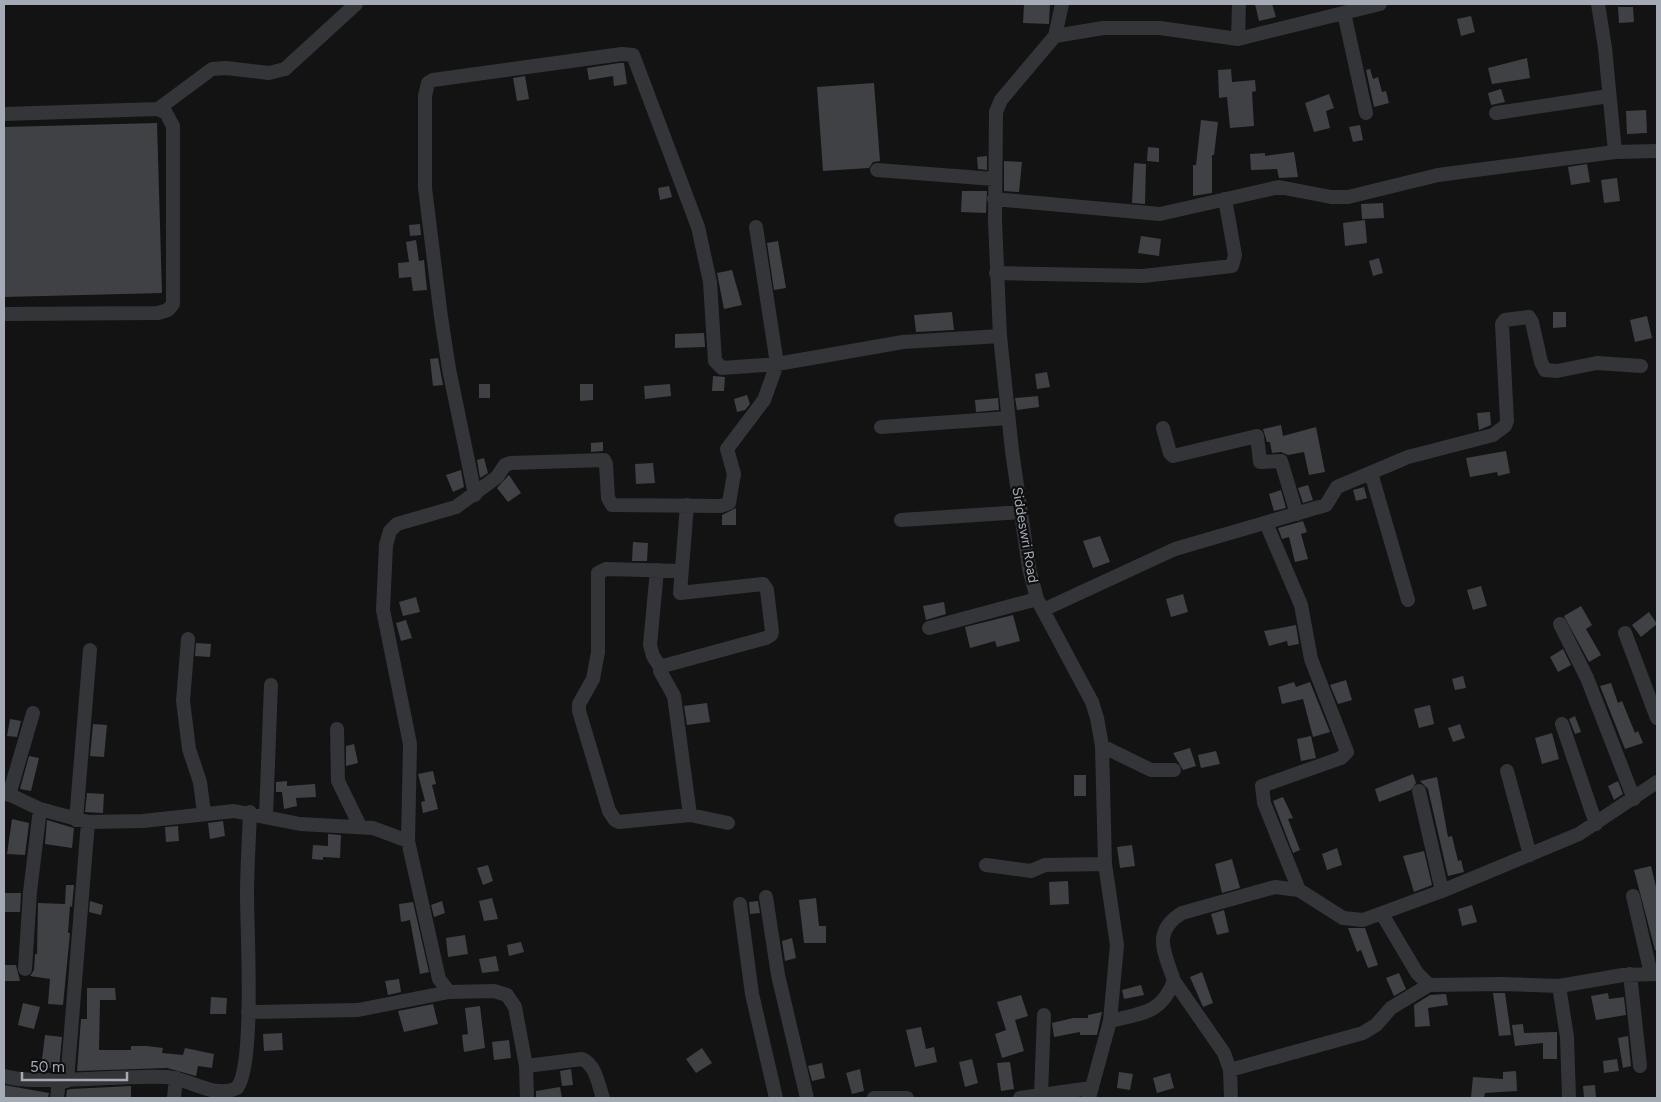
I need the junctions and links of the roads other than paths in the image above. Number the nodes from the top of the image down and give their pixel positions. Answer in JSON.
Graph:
{"nodes":[{"id":1,"x":356,"y":4,"type":"edge"},
{"id":2,"x":1062,"y":4,"type":"edge"},
{"id":3,"x":1238,"y":4,"type":"edge"},
{"id":4,"x":1380,"y":4,"type":"edge"},
{"id":5,"x":1598,"y":4,"type":"edge"},
{"id":6,"x":1344,"y":13,"type":"junction"},
{"id":7,"x":1055,"y":36,"type":"junction"},
{"id":8,"x":1238,"y":38,"type":"junction"},
{"id":9,"x":1609,"y":96,"type":"junction"},
{"id":10,"x":158,"y":109,"type":"junction"},
{"id":11,"x":1366,"y":113,"type":"dead end"},
{"id":12,"x":1496,"y":113,"type":"dead end"},
{"id":13,"x":4,"y":114,"type":"edge"},
{"id":14,"x":1657,"y":151,"type":"edge"},
{"id":15,"x":1615,"y":152,"type":"junction"},
{"id":16,"x":878,"y":170,"type":"dead end"},
{"id":17,"x":994,"y":179,"type":"junction"},
{"id":18,"x":1225,"y":198,"type":"junction"},
{"id":19,"x":994,"y":200,"type":"junction"},
{"id":20,"x":756,"y":227,"type":"dead end"},
{"id":21,"x":996,"y":273,"type":"junction"},
{"id":22,"x":4,"y":314,"type":"edge"},
{"id":23,"x":1000,"y":336,"type":"junction"},
{"id":24,"x":778,"y":364,"type":"junction"},
{"id":25,"x":1641,"y":366,"type":"dead end"},
{"id":26,"x":1008,"y":418,"type":"junction"},
{"id":27,"x":881,"y":427,"type":"dead end"},
{"id":28,"x":1164,"y":428,"type":"dead end"},
{"id":29,"x":1371,"y":473,"type":"junction"},
{"id":30,"x":475,"y":494,"type":"junction"},
{"id":31,"x":687,"y":504,"type":"junction"},
{"id":32,"x":1021,"y":512,"type":"junction"},
{"id":33,"x":1297,"y":514,"type":"junction"},
{"id":34,"x":901,"y":520,"type":"dead end"},
{"id":35,"x":1266,"y":522,"type":"junction"},
{"id":36,"x":657,"y":570,"type":"junction"},
{"id":37,"x":681,"y":571,"type":"junction"},
{"id":38,"x":1408,"y":600,"type":"dead end"},
{"id":39,"x":1040,"y":604,"type":"junction"},
{"id":40,"x":1560,"y":624,"type":"dead end"},
{"id":41,"x":929,"y":628,"type":"dead end"},
{"id":42,"x":1625,"y":633,"type":"dead end"},
{"id":43,"x":188,"y":639,"type":"dead end"},
{"id":44,"x":90,"y":650,"type":"dead end"},
{"id":45,"x":661,"y":668,"type":"junction"},
{"id":46,"x":271,"y":684,"type":"dead end"},
{"id":47,"x":33,"y":713,"type":"dead end"},
{"id":48,"x":1657,"y":718,"type":"edge"},
{"id":49,"x":1562,"y":724,"type":"dead end"},
{"id":50,"x":337,"y":728,"type":"dead end"},
{"id":51,"x":1102,"y":746,"type":"junction"},
{"id":52,"x":1174,"y":770,"type":"dead end"},
{"id":53,"x":1507,"y":771,"type":"dead end"},
{"id":54,"x":1657,"y":782,"type":"edge"},
{"id":55,"x":1419,"y":791,"type":"dead end"},
{"id":56,"x":7,"y":794,"type":"edge"},
{"id":57,"x":1634,"y":799,"type":"junction"},
{"id":58,"x":40,"y":809,"type":"junction"},
{"id":59,"x":250,"y":812,"type":"junction"},
{"id":60,"x":204,"y":813,"type":"junction"},
{"id":61,"x":690,"y":815,"type":"junction"},
{"id":62,"x":266,"y":816,"type":"junction"},
{"id":63,"x":82,"y":821,"type":"junction"},
{"id":64,"x":728,"y":823,"type":"dead end"},
{"id":65,"x":1596,"y":824,"type":"junction"},
{"id":66,"x":360,"y":826,"type":"junction"},
{"id":67,"x":408,"y":842,"type":"junction"},
{"id":68,"x":1530,"y":855,"type":"junction"},
{"id":69,"x":1106,"y":864,"type":"junction"},
{"id":70,"x":986,"y":865,"type":"dead end"},
{"id":71,"x":1299,"y":890,"type":"junction"},
{"id":72,"x":1442,"y":891,"type":"junction"},
{"id":73,"x":1633,"y":896,"type":"dead end"},
{"id":74,"x":766,"y":897,"type":"dead end"},
{"id":75,"x":740,"y":904,"type":"dead end"},
{"id":76,"x":1382,"y":914,"type":"junction"},
{"id":77,"x":25,"y":969,"type":"dead end"},
{"id":78,"x":1630,"y":974,"type":"junction"},
{"id":79,"x":1654,"y":974,"type":"edge"},
{"id":80,"x":1174,"y":982,"type":"junction"},
{"id":81,"x":1429,"y":985,"type":"junction"},
{"id":82,"x":1559,"y":986,"type":"junction"},
{"id":83,"x":449,"y":992,"type":"junction"},
{"id":84,"x":248,"y":1012,"type":"junction"},
{"id":85,"x":1044,"y":1015,"type":"dead end"},
{"id":86,"x":1110,"y":1021,"type":"junction"},
{"id":87,"x":526,"y":1066,"type":"junction"},
{"id":88,"x":1640,"y":1066,"type":"dead end"},
{"id":89,"x":1230,"y":1070,"type":"junction"},
{"id":90,"x":4,"y":1076,"type":"edge"},
{"id":91,"x":176,"y":1078,"type":"junction"},
{"id":92,"x":63,"y":1080,"type":"junction"},
{"id":93,"x":1090,"y":1093,"type":"edge"},
{"id":94,"x":232,"y":1094,"type":"edge"},
{"id":95,"x":1041,"y":1095,"type":"junction"},
{"id":96,"x":57,"y":1098,"type":"edge"},
{"id":97,"x":174,"y":1098,"type":"edge"},
{"id":98,"x":527,"y":1098,"type":"edge"},
{"id":99,"x":603,"y":1098,"type":"edge"},
{"id":100,"x":776,"y":1098,"type":"edge"},
{"id":101,"x":806,"y":1098,"type":"edge"},
{"id":102,"x":874,"y":1098,"type":"edge"},
{"id":103,"x":906,"y":1098,"type":"edge"},
{"id":104,"x":1020,"y":1098,"type":"edge"},
{"id":105,"x":1231,"y":1098,"type":"edge"},
{"id":106,"x":1569,"y":1098,"type":"edge"}],
"edges":[{"from":1,"to":10,"type":"street"},
{"from":2,"to":7,"type":"street","name":"Siddeswri Road"},
{"from":3,"to":8,"type":"street"},
{"from":4,"to":6,"type":"street"},
{"from":5,"to":9,"type":"street"},
{"from":6,"to":8,"type":"street"},
{"from":6,"to":11,"type":"street"},
{"from":7,"to":8,"type":"street"},
{"from":7,"to":17,"type":"street","name":"Siddeswri Road"},
{"from":9,"to":12,"type":"street"},
{"from":9,"to":15,"type":"street"},
{"from":10,"to":13,"type":"street"},
{"from":10,"to":22,"type":"street"},
{"from":14,"to":15,"type":"street"},
{"from":15,"to":18,"type":"street"},
{"from":16,"to":17,"type":"street"},
{"from":17,"to":19,"type":"street","name":"Siddeswri Road"},
{"from":18,"to":19,"type":"street"},
{"from":18,"to":21,"type":"street"},
{"from":19,"to":21,"type":"street","name":"Siddeswri Road"},
{"from":20,"to":24,"type":"street"},
{"from":21,"to":23,"type":"street","name":"Siddeswri Road"},
{"from":23,"to":24,"type":"street"},
{"from":23,"to":26,"type":"street","name":"Siddeswri Road"},
{"from":24,"to":30,"type":"street"},
{"from":24,"to":31,"type":"street"},
{"from":25,"to":29,"type":"street"},
{"from":26,"to":27,"type":"street"},
{"from":26,"to":32,"type":"street","name":"Siddeswri Road"},
{"from":28,"to":33,"type":"street"},
{"from":29,"to":33,"type":"street"},
{"from":29,"to":38,"type":"street"},
{"from":30,"to":31,"type":"street"},
{"from":30,"to":67,"type":"street"},
{"from":31,"to":37,"type":"street"},
{"from":32,"to":34,"type":"street"},
{"from":32,"to":39,"type":"street","name":"Siddeswri Road"},
{"from":33,"to":35,"type":"street"},
{"from":35,"to":39,"type":"street"},
{"from":35,"to":71,"type":"street"},
{"from":36,"to":37,"type":"street"},
{"from":36,"to":45,"type":"street"},
{"from":36,"to":61,"type":"street"},
{"from":37,"to":45,"type":"street"},
{"from":39,"to":41,"type":"street"},
{"from":39,"to":51,"type":"street","name":"Siddeswri Road"},
{"from":40,"to":57,"type":"street"},
{"from":42,"to":48,"type":"street"},
{"from":43,"to":60,"type":"street"},
{"from":44,"to":63,"type":"street"},
{"from":45,"to":61,"type":"street"},
{"from":46,"to":62,"type":"street"},
{"from":47,"to":56,"type":"street"},
{"from":49,"to":65,"type":"street"},
{"from":50,"to":66,"type":"street"},
{"from":51,"to":52,"type":"street"},
{"from":51,"to":69,"type":"street","name":"Siddeswri Road"},
{"from":53,"to":68,"type":"street"},
{"from":54,"to":57,"type":"street"},
{"from":55,"to":72,"type":"street"},
{"from":56,"to":58,"type":"street"},
{"from":57,"to":65,"type":"street"},
{"from":58,"to":63,"type":"street"},
{"from":58,"to":77,"type":"street"},
{"from":59,"to":60,"type":"street"},
{"from":59,"to":62,"type":"street"},
{"from":59,"to":84,"type":"street"},
{"from":60,"to":63,"type":"street"},
{"from":61,"to":64,"type":"street"},
{"from":62,"to":66,"type":"street"},
{"from":63,"to":92,"type":"street"},
{"from":65,"to":68,"type":"street"},
{"from":66,"to":67,"type":"street"},
{"from":67,"to":83,"type":"street"},
{"from":68,"to":72,"type":"street"},
{"from":69,"to":70,"type":"street"},
{"from":69,"to":86,"type":"street","name":"Siddeswri Road"},
{"from":71,"to":76,"type":"street"},
{"from":71,"to":80,"type":"street"},
{"from":72,"to":76,"type":"street"},
{"from":73,"to":79,"type":"street"},
{"from":74,"to":101,"type":"street"},
{"from":75,"to":100,"type":"street"},
{"from":76,"to":81,"type":"street"},
{"from":78,"to":79,"type":"street"},
{"from":78,"to":82,"type":"street"},
{"from":78,"to":88,"type":"street"},
{"from":80,"to":86,"type":"street"},
{"from":80,"to":89,"type":"street"},
{"from":81,"to":82,"type":"street"},
{"from":81,"to":89,"type":"street"},
{"from":82,"to":106,"type":"street"},
{"from":83,"to":84,"type":"street"},
{"from":83,"to":87,"type":"street"},
{"from":84,"to":94,"type":"street"},
{"from":85,"to":95,"type":"street"},
{"from":86,"to":93,"type":"street","name":"Siddeswri Road"},
{"from":87,"to":98,"type":"street"},
{"from":87,"to":99,"type":"street"},
{"from":89,"to":105,"type":"street"},
{"from":90,"to":92,"type":"street"},
{"from":91,"to":92,"type":"street"},
{"from":91,"to":94,"type":"street"},
{"from":91,"to":97,"type":"street"},
{"from":92,"to":96,"type":"street"},
{"from":93,"to":95,"type":"street"},
{"from":95,"to":104,"type":"street"},
{"from":102,"to":103,"type":"street"}]}
